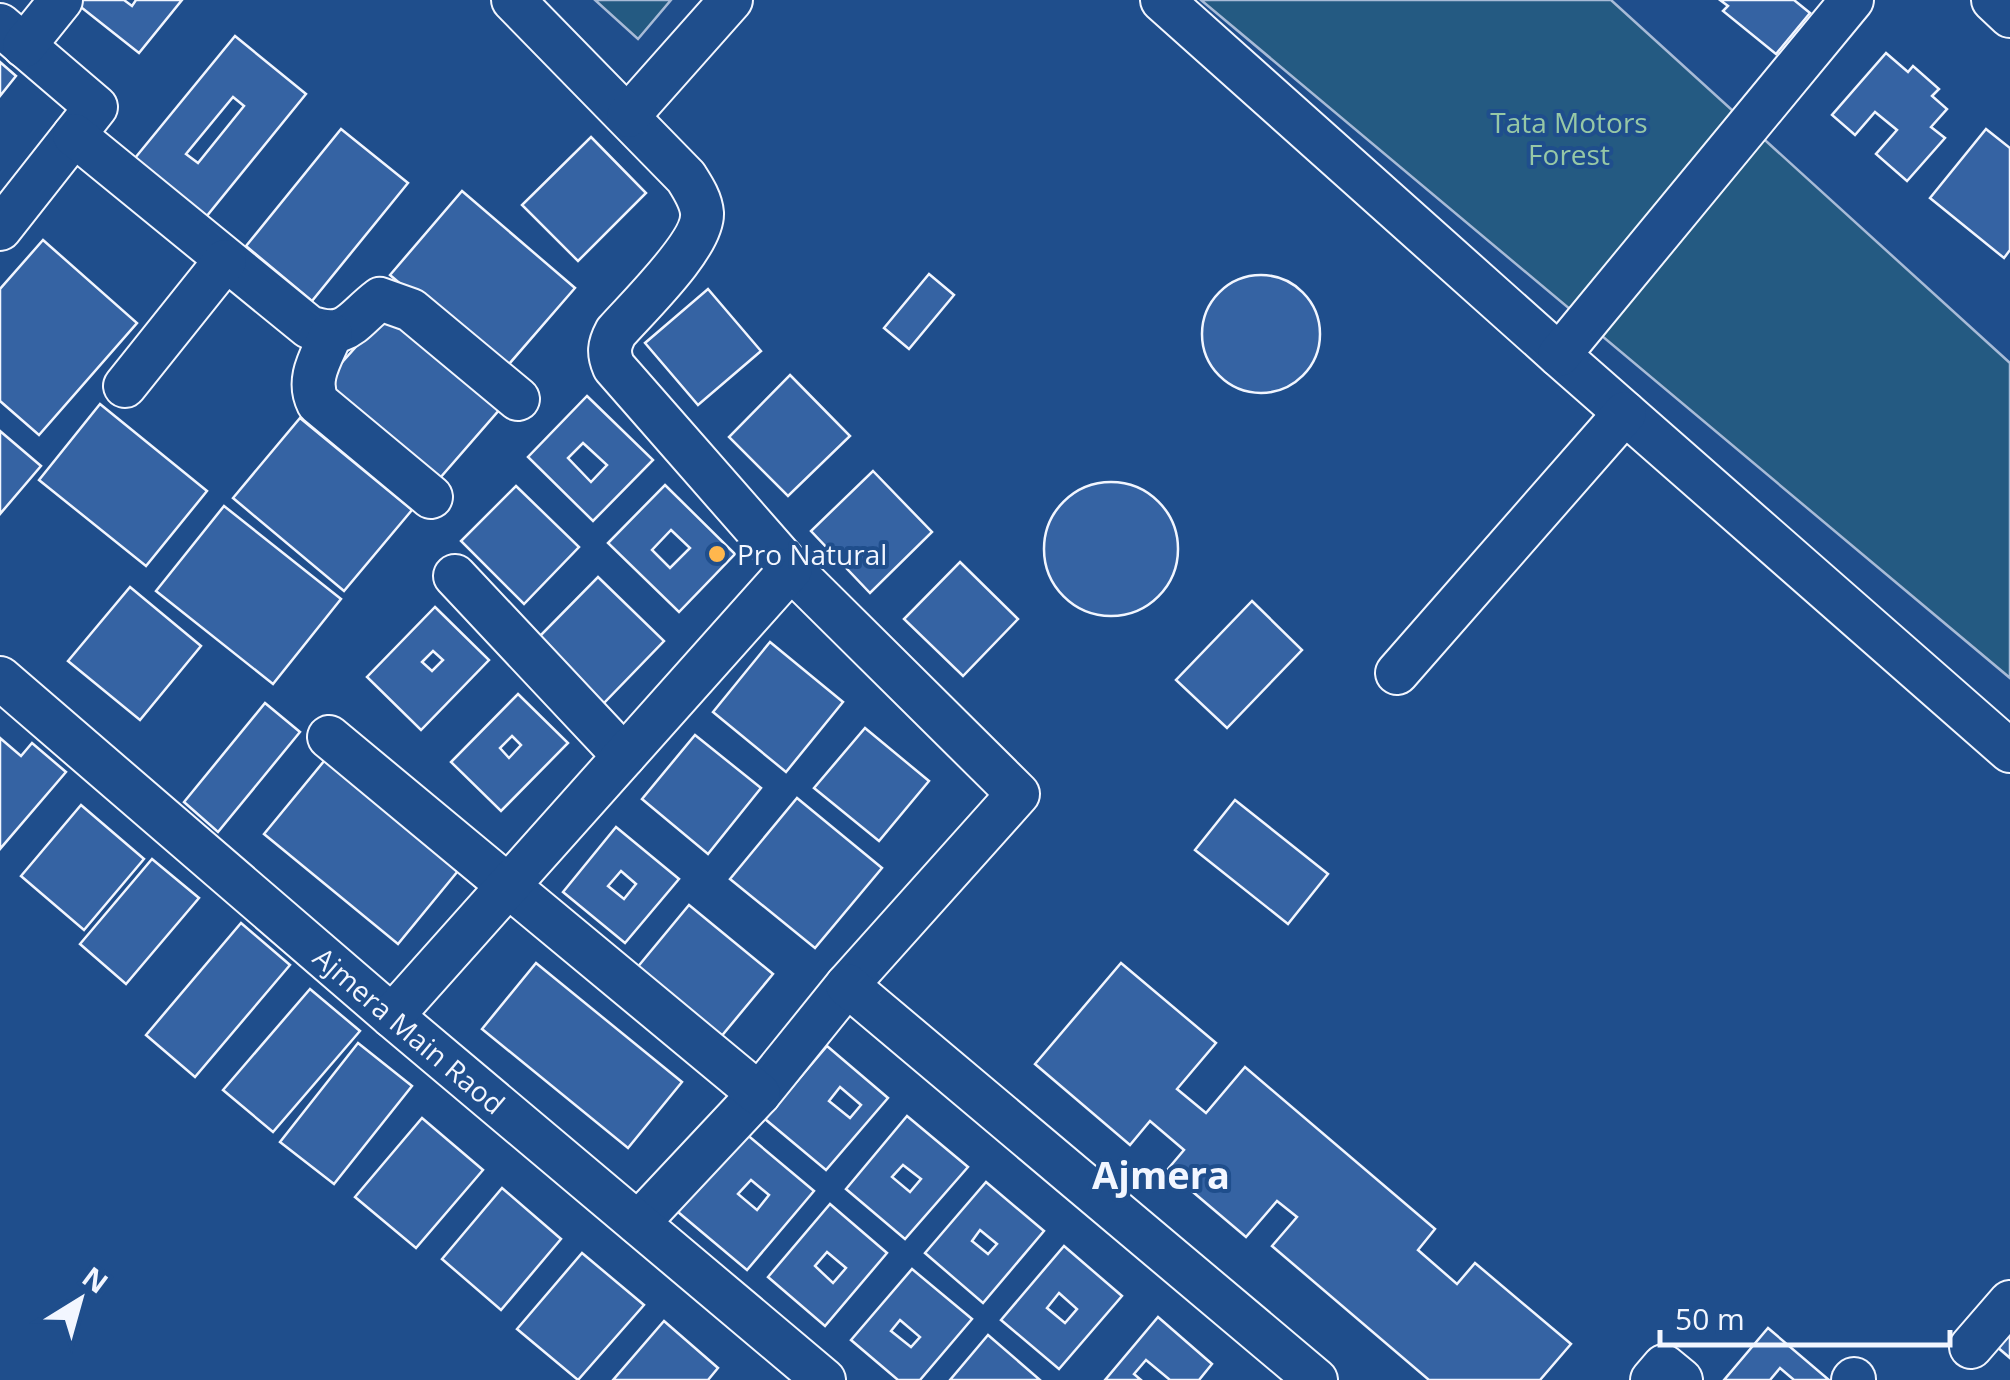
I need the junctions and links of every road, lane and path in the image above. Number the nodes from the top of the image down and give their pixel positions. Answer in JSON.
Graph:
{"nodes":[{"id":1,"x":62,"y":0,"type":"edge"},
{"id":2,"x":513,"y":0,"type":"edge"},
{"id":3,"x":731,"y":0,"type":"edge"},
{"id":4,"x":1162,"y":0,"type":"edge"},
{"id":5,"x":1852,"y":0,"type":"edge"},
{"id":6,"x":1993,"y":0,"type":"edge"},
{"id":7,"x":2010,"y":16,"type":"edge"},
{"id":8,"x":12,"y":35,"type":"edge"},
{"id":9,"x":628,"y":116,"type":"junction"},
{"id":10,"x":74,"y":135,"type":"junction"},
{"id":11,"x":4,"y":214,"type":"edge"},
{"id":12,"x":224,"y":261,"type":"junction"},
{"id":13,"x":330,"y":334,"type":"junction"},
{"id":14,"x":1559,"y":355,"type":"junction"},
{"id":15,"x":126,"y":386,"type":"dead end"},
{"id":16,"x":518,"y":399,"type":"dead end"},
{"id":17,"x":1625,"y":412,"type":"junction"},
{"id":18,"x":430,"y":497,"type":"dead end"},
{"id":19,"x":791,"y":570,"type":"junction"},
{"id":20,"x":455,"y":576,"type":"dead end"},
{"id":21,"x":1397,"y":673,"type":"dead end"},
{"id":22,"x":0,"y":678,"type":"edge"},
{"id":23,"x":329,"y":737,"type":"dead end"},
{"id":24,"x":2010,"y":751,"type":"edge"},
{"id":25,"x":624,"y":756,"type":"junction"},
{"id":26,"x":508,"y":886,"type":"junction"},
{"id":27,"x":847,"y":985,"type":"junction"},
{"id":28,"x":392,"y":1016,"type":"junction"},
{"id":29,"x":759,"y":1094,"type":"junction"},
{"id":30,"x":638,"y":1224,"type":"junction"},
{"id":31,"x":2010,"y":1302,"type":"edge"},
{"id":32,"x":1971,"y":1347,"type":"dead end"},
{"id":33,"x":824,"y":1380,"type":"edge"},
{"id":34,"x":1316,"y":1380,"type":"edge"}],
"edges":[{"from":1,"to":8,"type":"street"},
{"from":2,"to":9,"type":"street"},
{"from":3,"to":9,"type":"street"},
{"from":4,"to":14,"type":"street"},
{"from":5,"to":14,"type":"street"},
{"from":6,"to":7,"type":"street"},
{"from":8,"to":10,"type":"street"},
{"from":9,"to":19,"type":"street"},
{"from":10,"to":11,"type":"street"},
{"from":10,"to":12,"type":"street"},
{"from":12,"to":13,"type":"street"},
{"from":12,"to":15,"type":"street"},
{"from":13,"to":16,"type":"street"},
{"from":13,"to":18,"type":"street"},
{"from":14,"to":17,"type":"street"},
{"from":17,"to":21,"type":"street"},
{"from":17,"to":24,"type":"street"},
{"from":19,"to":25,"type":"street"},
{"from":19,"to":27,"type":"street"},
{"from":20,"to":25,"type":"street"},
{"from":22,"to":28,"type":"street","name":"Ajmera Main Raod"},
{"from":23,"to":26,"type":"street"},
{"from":25,"to":26,"type":"street"},
{"from":26,"to":28,"type":"street"},
{"from":26,"to":29,"type":"street"},
{"from":27,"to":29,"type":"street"},
{"from":27,"to":34,"type":"street"},
{"from":28,"to":30,"type":"street","name":"Ajmera Main Raod"},
{"from":29,"to":30,"type":"street"},
{"from":30,"to":33,"type":"street","name":"Ajmera Main Raod"},
{"from":31,"to":32,"type":"street"}]}
